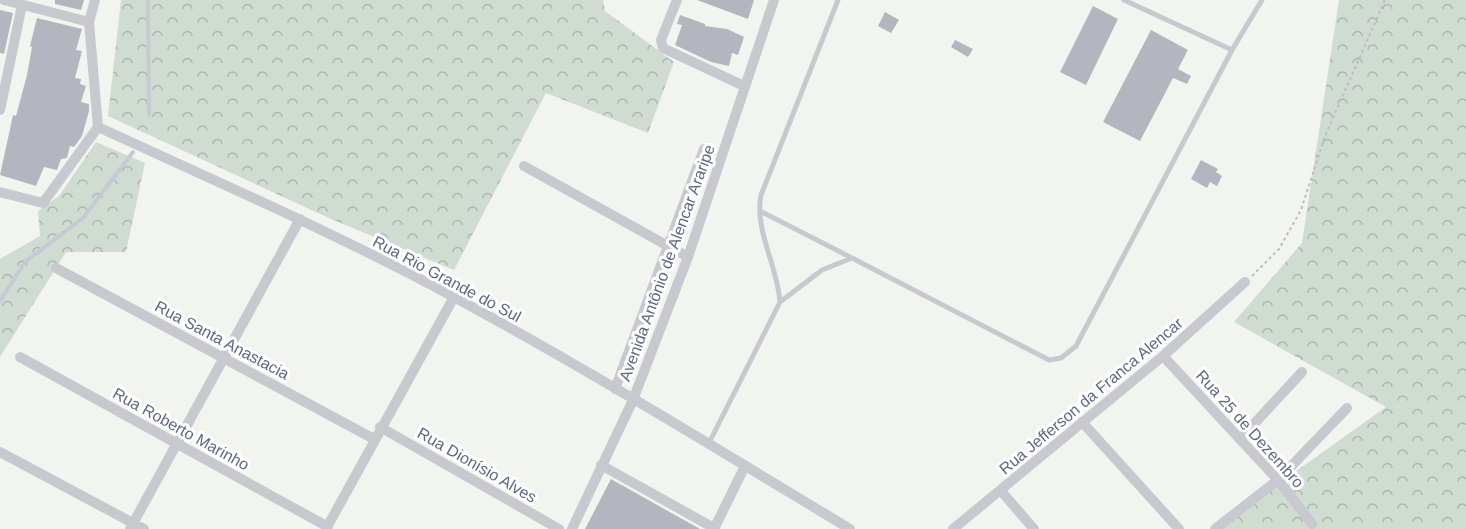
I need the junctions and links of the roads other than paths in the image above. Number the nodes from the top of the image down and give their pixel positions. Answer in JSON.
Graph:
{"nodes":[{"id":1,"x":4,"y":0,"type":"edge"},
{"id":2,"x":95,"y":0,"type":"edge"},
{"id":3,"x":677,"y":0,"type":"edge"},
{"id":4,"x":774,"y":0,"type":"edge"},
{"id":5,"x":838,"y":0,"type":"edge"},
{"id":6,"x":1124,"y":0,"type":"edge"},
{"id":7,"x":1263,"y":0,"type":"edge"},
{"id":8,"x":22,"y":5,"type":"junction"},
{"id":9,"x":88,"y":22,"type":"junction"},
{"id":10,"x":1232,"y":50,"type":"junction"},
{"id":11,"x":744,"y":86,"type":"junction"},
{"id":12,"x":0,"y":111,"type":"edge"},
{"id":13,"x":98,"y":128,"type":"junction"},
{"id":14,"x":705,"y":149,"type":"dead end"},
{"id":15,"x":524,"y":166,"type":"dead end"},
{"id":16,"x":0,"y":192,"type":"edge"},
{"id":17,"x":760,"y":211,"type":"junction"},
{"id":18,"x":300,"y":219,"type":"junction"},
{"id":19,"x":669,"y":248,"type":"junction"},
{"id":20,"x":688,"y":257,"type":"junction"},
{"id":21,"x":852,"y":258,"type":"junction"},
{"id":22,"x":56,"y":268,"type":"dead end"},
{"id":23,"x":1245,"y":282,"type":"road end"},
{"id":24,"x":454,"y":297,"type":"junction"},
{"id":25,"x":780,"y":302,"type":"junction"},
{"id":26,"x":1163,"y":356,"type":"junction"},
{"id":27,"x":20,"y":357,"type":"dead end"},
{"id":28,"x":223,"y":358,"type":"junction"},
{"id":29,"x":1302,"y":372,"type":"dead end"},
{"id":30,"x":615,"y":389,"type":"junction"},
{"id":31,"x":633,"y":400,"type":"junction"},
{"id":32,"x":1347,"y":408,"type":"dead end"},
{"id":33,"x":1082,"y":422,"type":"junction"},
{"id":34,"x":380,"y":427,"type":"junction"},
{"id":35,"x":374,"y":439,"type":"junction"},
{"id":36,"x":1239,"y":439,"type":"junction"},
{"id":37,"x":178,"y":443,"type":"junction"},
{"id":38,"x":709,"y":443,"type":"junction"},
{"id":39,"x":0,"y":452,"type":"edge"},
{"id":40,"x":601,"y":465,"type":"junction"},
{"id":41,"x":745,"y":466,"type":"junction"},
{"id":42,"x":1278,"y":480,"type":"junction"},
{"id":43,"x":1001,"y":491,"type":"junction"},
{"id":44,"x":1312,"y":524,"type":"dead end"},
{"id":45,"x":132,"y":526,"type":"edge"},
{"id":46,"x":327,"y":528,"type":"edge"},
{"id":47,"x":144,"y":529,"type":"edge"},
{"id":48,"x":559,"y":529,"type":"edge"},
{"id":49,"x":572,"y":529,"type":"edge"},
{"id":50,"x":714,"y":529,"type":"edge"},
{"id":51,"x":850,"y":529,"type":"edge"},
{"id":52,"x":953,"y":529,"type":"edge"},
{"id":53,"x":1034,"y":529,"type":"edge"},
{"id":54,"x":1179,"y":529,"type":"edge"},
{"id":55,"x":1215,"y":529,"type":"edge"}],
"edges":[{"from":1,"to":8,"type":"street"},
{"from":2,"to":9,"type":"street"},
{"from":3,"to":11,"type":"street"},
{"from":4,"to":11,"type":"street","name":"Avenida Antônio de Alencar Araripe"},
{"from":5,"to":17,"type":"lane"},
{"from":6,"to":10,"type":"lane"},
{"from":7,"to":10,"type":"lane"},
{"from":8,"to":9,"type":"street"},
{"from":8,"to":12,"type":"street"},
{"from":9,"to":13,"type":"street"},
{"from":10,"to":21,"type":"lane"},
{"from":11,"to":20,"type":"street","name":"Avenida Antônio de Alencar Araripe"},
{"from":13,"to":16,"type":"street"},
{"from":13,"to":18,"type":"street","name":"Rua Rio Grande do Sul"},
{"from":14,"to":19,"type":"street"},
{"from":15,"to":19,"type":"street"},
{"from":17,"to":21,"type":"lane"},
{"from":17,"to":25,"type":"lane"},
{"from":18,"to":24,"type":"street","name":"Rua Rio Grande do Sul"},
{"from":18,"to":28,"type":"street"},
{"from":19,"to":20,"type":"street"},
{"from":19,"to":30,"type":"street"},
{"from":20,"to":31,"type":"street","name":"Avenida Antônio de Alencar Araripe"},
{"from":21,"to":25,"type":"lane"},
{"from":22,"to":28,"type":"street","name":"Rua Santa Anastacia"},
{"from":23,"to":26,"type":"street","name":"Rua Jefferson da Franca Alencar"},
{"from":24,"to":30,"type":"street","name":"Rua Rio Grande do Sul"},
{"from":24,"to":34,"type":"street"},
{"from":25,"to":38,"type":"lane"},
{"from":26,"to":33,"type":"street","name":"Rua Jefferson da Franca Alencar"},
{"from":26,"to":36,"type":"street","name":"Rua 25 de Dezembro"},
{"from":27,"to":37,"type":"street","name":"Rua Roberto Marinho"},
{"from":28,"to":35,"type":"street","name":"Rua Santa Anastacia"},
{"from":28,"to":37,"type":"street"},
{"from":29,"to":36,"type":"street"},
{"from":30,"to":31,"type":"street","name":"Rua Rio Grande do Sul"},
{"from":31,"to":38,"type":"street","name":"Rua Rio Grande do Sul"},
{"from":31,"to":40,"type":"street","name":"Avenida Antônio de Alencar Araripe"},
{"from":32,"to":42,"type":"street"},
{"from":33,"to":43,"type":"street","name":"Rua Jefferson da Franca Alencar"},
{"from":33,"to":54,"type":"street"},
{"from":34,"to":35,"type":"street"},
{"from":34,"to":48,"type":"street","name":"Rua Dionísio Alves"},
{"from":35,"to":46,"type":"street"},
{"from":36,"to":42,"type":"street","name":"Rua 25 de Dezembro"},
{"from":37,"to":45,"type":"street"},
{"from":37,"to":46,"type":"street","name":"Rua Roberto Marinho"},
{"from":38,"to":41,"type":"street","name":"Rua Rio Grande do Sul"},
{"from":39,"to":45,"type":"street"},
{"from":40,"to":49,"type":"street","name":"Avenida Antônio de Alencar Araripe"},
{"from":40,"to":50,"type":"street"},
{"from":41,"to":50,"type":"street"},
{"from":41,"to":51,"type":"street","name":"Rua Rio Grande do Sul"},
{"from":42,"to":44,"type":"street","name":"Rua 25 de Dezembro"},
{"from":42,"to":55,"type":"street"},
{"from":43,"to":52,"type":"street","name":"Rua Jefferson da Franca Alencar"},
{"from":43,"to":53,"type":"street"},
{"from":45,"to":47,"type":"street"}]}
